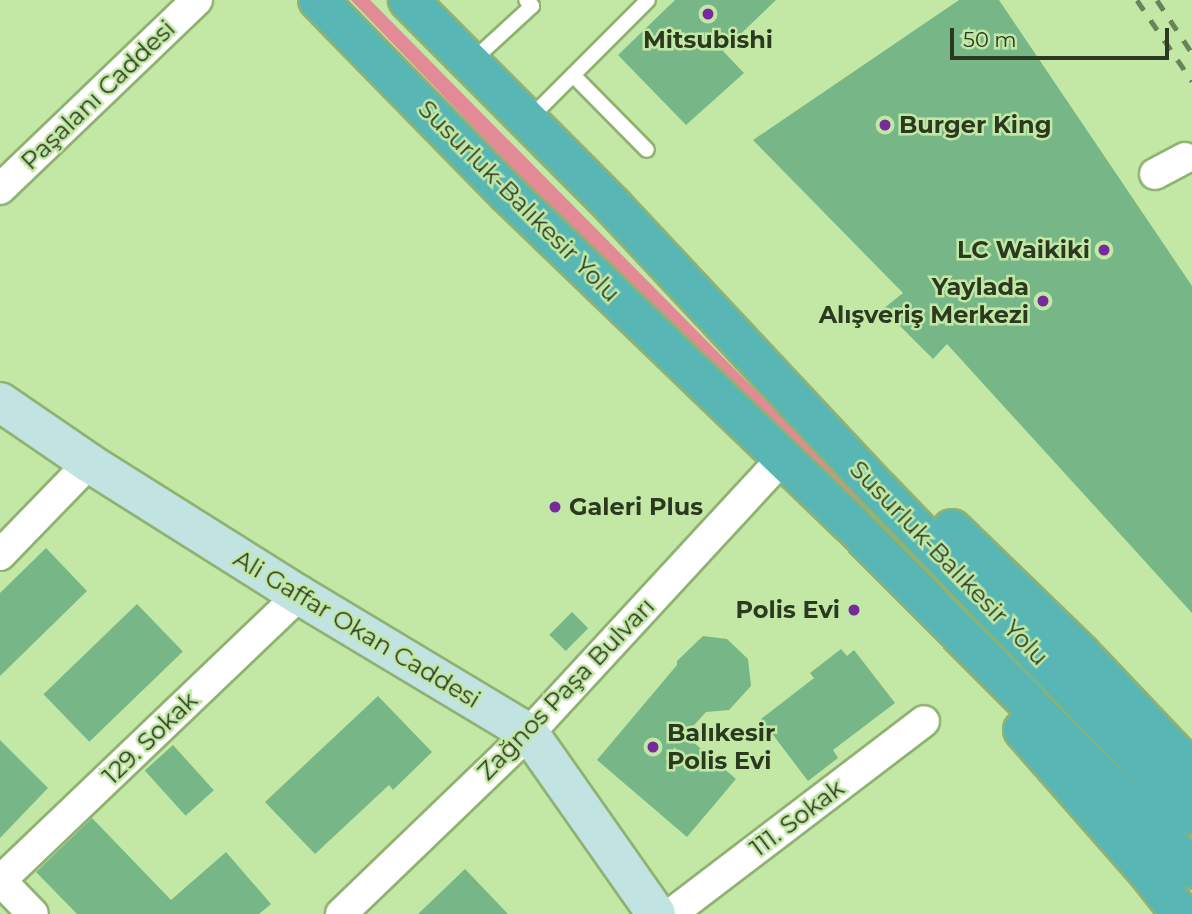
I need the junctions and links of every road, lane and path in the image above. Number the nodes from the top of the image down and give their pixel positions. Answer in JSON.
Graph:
{"nodes":[{"id":1,"x":197,"y":0,"type":"edge"},
{"id":2,"x":318,"y":0,"type":"edge"},
{"id":3,"x":408,"y":0,"type":"edge"},
{"id":4,"x":526,"y":0,"type":"edge"},
{"id":5,"x":648,"y":0,"type":"edge"},
{"id":6,"x":470,"y":63,"type":"junction"},
{"id":7,"x":573,"y":75,"type":"junction"},
{"id":8,"x":528,"y":120,"type":"junction"},
{"id":9,"x":647,"y":150,"type":"dead end"},
{"id":10,"x":1185,"y":158,"type":"dead end"},
{"id":11,"x":1155,"y":174,"type":"dead end"},
{"id":12,"x":0,"y":189,"type":"edge"},
{"id":13,"x":709,"y":308,"type":"junction"},
{"id":14,"x":0,"y":402,"type":"edge"},
{"id":15,"x":783,"y":458,"type":"junction"},
{"id":16,"x":89,"y":463,"type":"junction"},
{"id":17,"x":0,"y":555,"type":"edge"},
{"id":18,"x":299,"y":595,"type":"junction"},
{"id":19,"x":924,"y":721,"type":"dead end"},
{"id":20,"x":528,"y":733,"type":"junction"},
{"id":21,"x":1192,"y":771,"type":"edge"},
{"id":22,"x":1192,"y":815,"type":"edge"},
{"id":23,"x":1192,"y":869,"type":"edge"},
{"id":24,"x":0,"y":881,"type":"edge"},
{"id":25,"x":33,"y":914,"type":"edge"},
{"id":26,"x":341,"y":914,"type":"edge"},
{"id":27,"x":656,"y":914,"type":"edge"},
{"id":28,"x":671,"y":914,"type":"edge"},
{"id":29,"x":1181,"y":914,"type":"edge"}],
"edges":[{"from":1,"to":12,"type":"street","name":"Paşalanı Caddesi"},
{"from":2,"to":15,"type":"highway","name":"Susurluk-Balıkesir Yolu"},
{"from":3,"to":6,"type":"highway","name":"Susurluk-Balıkesir Yolu"},
{"from":4,"to":6,"type":"lane"},
{"from":5,"to":7,"type":"lane"},
{"from":6,"to":8,"type":"highway","name":"Susurluk-Balıkesir Yolu"},
{"from":7,"to":8,"type":"lane"},
{"from":7,"to":9,"type":"lane"},
{"from":8,"to":13,"type":"highway","name":"Susurluk-Balıkesir Yolu"},
{"from":10,"to":11,"type":"street"},
{"from":13,"to":21,"type":"highway","name":"Susurluk-Balıkesir Yolu"},
{"from":13,"to":22,"type":"highway","name":"Susurluk-Balıkesir Yolu"},
{"from":14,"to":16,"type":"main road","name":"Ali Gaffar Okan Caddesi"},
{"from":15,"to":20,"type":"street","name":"Zağnos Paşa Bulvarı"},
{"from":15,"to":23,"type":"highway","name":"Susurluk-Balıkesir Yolu"},
{"from":15,"to":29,"type":"highway","name":"Susurluk-Balıkesir Yolu"},
{"from":16,"to":17,"type":"street"},
{"from":16,"to":18,"type":"main road","name":"Ali Gaffar Okan Caddesi"},
{"from":18,"to":20,"type":"main road","name":"Ali Gaffar Okan Caddesi"},
{"from":18,"to":24,"type":"street","name":"129. Sokak"},
{"from":19,"to":28,"type":"street","name":"111. Sokak"},
{"from":20,"to":26,"type":"street","name":"Zağnos Paşa Bulvarı"},
{"from":20,"to":27,"type":"main road","name":"Ali Gaffar Okan Caddesi"},
{"from":24,"to":25,"type":"street"}]}
